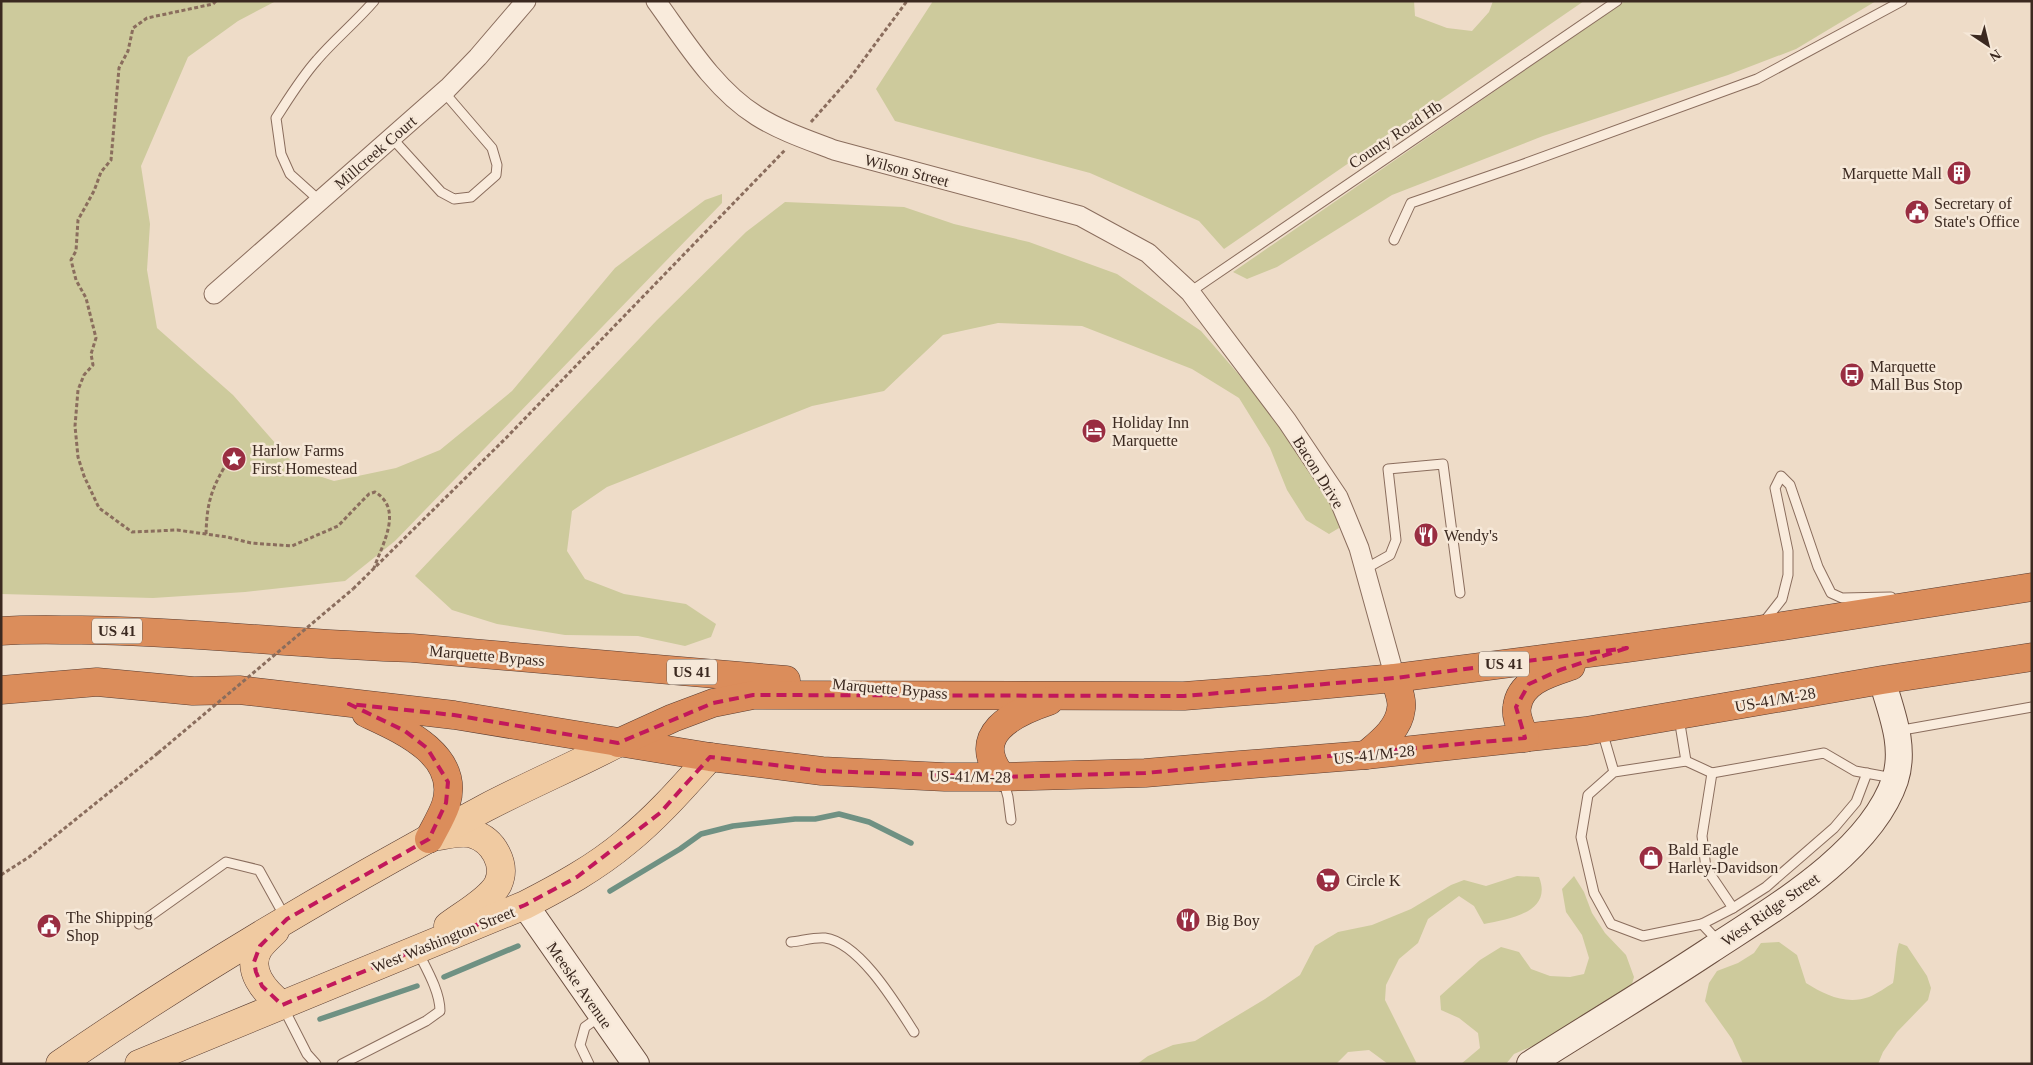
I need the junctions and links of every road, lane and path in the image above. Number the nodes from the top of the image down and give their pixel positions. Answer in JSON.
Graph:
{"nodes":[{"id":1,"x":216,"y":1,"type":"edge"},
{"id":2,"x":374,"y":1,"type":"edge"},
{"id":3,"x":526,"y":1,"type":"edge"},
{"id":4,"x":656,"y":1,"type":"edge"},
{"id":5,"x":907,"y":1,"type":"edge"},
{"id":6,"x":1617,"y":1,"type":"edge"},
{"id":7,"x":1902,"y":1,"type":"edge"},
{"id":8,"x":444,"y":91,"type":"junction"},
{"id":9,"x":798,"y":136,"type":"junction"},
{"id":10,"x":391,"y":137,"type":"junction"},
{"id":11,"x":320,"y":201,"type":"junction"},
{"id":12,"x":1394,"y":240,"type":"dead end"},
{"id":13,"x":1190,"y":292,"type":"junction"},
{"id":14,"x":214,"y":294,"type":"dead end"},
{"id":15,"x":230,"y":458,"type":"dead end"},
{"id":16,"x":206,"y":534,"type":"junction"},
{"id":17,"x":374,"y":568,"type":"junction"},
{"id":18,"x":1365,"y":569,"type":"junction"},
{"id":19,"x":2032,"y":587,"type":"edge"},
{"id":20,"x":1460,"y":593,"type":"dead end"},
{"id":21,"x":1968,"y":596,"type":"junction"},
{"id":22,"x":1757,"y":630,"type":"junction"},
{"id":23,"x":1,"y":631,"type":"edge"},
{"id":24,"x":2032,"y":647,"type":"edge"},
{"id":25,"x":1627,"y":648,"type":"junction"},
{"id":26,"x":2032,"y":658,"type":"edge"},
{"id":27,"x":1918,"y":675,"type":"junction"},
{"id":28,"x":1395,"y":678,"type":"junction"},
{"id":29,"x":1882,"y":680,"type":"junction"},
{"id":30,"x":1,"y":690,"type":"edge"},
{"id":31,"x":972,"y":694,"type":"junction"},
{"id":32,"x":1064,"y":696,"type":"junction"},
{"id":33,"x":349,"y":704,"type":"junction"},
{"id":34,"x":2032,"y":707,"type":"edge"},
{"id":35,"x":1679,"y":715,"type":"junction"},
{"id":36,"x":1601,"y":729,"type":"junction"},
{"id":37,"x":1897,"y":731,"type":"junction"},
{"id":38,"x":1525,"y":738,"type":"junction"},
{"id":39,"x":618,"y":743,"type":"junction"},
{"id":40,"x":1366,"y":755,"type":"junction"},
{"id":41,"x":710,"y":758,"type":"junction"},
{"id":42,"x":1686,"y":760,"type":"junction"},
{"id":43,"x":1614,"y":772,"type":"junction"},
{"id":44,"x":1712,"y":773,"type":"junction"},
{"id":45,"x":1867,"y":773,"type":"junction"},
{"id":46,"x":1002,"y":777,"type":"junction"},
{"id":47,"x":1895,"y":778,"type":"junction"},
{"id":48,"x":1011,"y":820,"type":"dead end"},
{"id":49,"x":429,"y":839,"type":"junction"},
{"id":50,"x":1,"y":875,"type":"edge"},
{"id":51,"x":524,"y":905,"type":"junction"},
{"id":52,"x":1733,"y":908,"type":"junction"},
{"id":53,"x":287,"y":919,"type":"junction"},
{"id":54,"x":139,"y":924,"type":"dead end"},
{"id":55,"x":1702,"y":924,"type":"junction"},
{"id":56,"x":791,"y":942,"type":"dead end"},
{"id":57,"x":1720,"y":944,"type":"junction"},
{"id":58,"x":417,"y":950,"type":"junction"},
{"id":59,"x":282,"y":1004,"type":"junction"},
{"id":60,"x":601,"y":1015,"type":"junction"},
{"id":61,"x":914,"y":1032,"type":"dead end"},
{"id":62,"x":60,"y":1064,"type":"edge"},
{"id":63,"x":139,"y":1064,"type":"edge"},
{"id":64,"x":316,"y":1064,"type":"edge"},
{"id":65,"x":342,"y":1064,"type":"edge"},
{"id":66,"x":589,"y":1064,"type":"edge"},
{"id":67,"x":636,"y":1064,"type":"edge"},
{"id":68,"x":1530,"y":1064,"type":"edge"}],
"edges":[{"from":1,"to":16,"type":"path"},
{"from":2,"to":11,"type":"lane"},
{"from":3,"to":8,"type":"street","name":"Millcreek Court"},
{"from":4,"to":9,"type":"street","name":"Wilson Street"},
{"from":5,"to":9,"type":"path"},
{"from":6,"to":13,"type":"lane","name":"County Road Hb"},
{"from":7,"to":12,"type":"lane"},
{"from":8,"to":10,"type":"street","name":"Millcreek Court"},
{"from":8,"to":10,"type":"lane"},
{"from":9,"to":13,"type":"street","name":"Wilson Street"},
{"from":9,"to":17,"type":"path"},
{"from":10,"to":11,"type":"street","name":"Millcreek Court"},
{"from":11,"to":14,"type":"street","name":"Millcreek Court"},
{"from":13,"to":18,"type":"street","name":"Bacon Drive"},
{"from":15,"to":16,"type":"path"},
{"from":16,"to":17,"type":"path"},
{"from":17,"to":50,"type":"path","bridge":true},
{"from":18,"to":20,"type":"lane"},
{"from":18,"to":28,"type":"street","name":"Bacon Drive"},
{"from":19,"to":21,"type":"highway","number":"US 41"},
{"from":21,"to":22,"type":"highway","number":"US 41"},
{"from":21,"to":22,"type":"lane"},
{"from":22,"to":25,"type":"highway","number":"US 41"},
{"from":23,"to":31,"type":"highway","name":"Marquette Bypass","number":"US 41"},
{"from":24,"to":27,"type":"highway"},
{"from":25,"to":28,"type":"highway","number":"US 41"},
{"from":25,"to":38,"type":"highway"},
{"from":26,"to":27,"type":"highway","name":"US-41/M-28"},
{"from":27,"to":29,"type":"highway","name":"US-41/M-28"},
{"from":28,"to":32,"type":"highway","number":"US 41"},
{"from":28,"to":40,"type":"highway"},
{"from":29,"to":35,"type":"highway","name":"US-41/M-28"},
{"from":29,"to":37,"type":"street","name":"West Ridge Street"},
{"from":30,"to":33,"type":"highway"},
{"from":31,"to":32,"type":"highway","number":"US 41"},
{"from":31,"to":39,"type":"highway"},
{"from":32,"to":46,"type":"highway"},
{"from":33,"to":39,"type":"highway"},
{"from":33,"to":49,"type":"highway"},
{"from":34,"to":37,"type":"lane"},
{"from":35,"to":36,"type":"highway","name":"US-41/M-28"},
{"from":35,"to":42,"type":"lane"},
{"from":36,"to":38,"type":"highway","name":"US-41/M-28"},
{"from":36,"to":43,"type":"lane"},
{"from":37,"to":47,"type":"street","name":"West Ridge Street"},
{"from":38,"to":40,"type":"highway","name":"US-41/M-28"},
{"from":39,"to":41,"type":"highway"},
{"from":39,"to":49,"type":"main road"},
{"from":40,"to":46,"type":"highway","name":"US-41/M-28"},
{"from":41,"to":46,"type":"highway","name":"US-41/M-28"},
{"from":41,"to":51,"type":"main road","name":"West Washington Street"},
{"from":42,"to":43,"type":"lane"},
{"from":42,"to":44,"type":"lane"},
{"from":43,"to":55,"type":"lane"},
{"from":44,"to":45,"type":"lane"},
{"from":44,"to":52,"type":"lane"},
{"from":45,"to":47,"type":"lane"},
{"from":45,"to":52,"type":"lane"},
{"from":46,"to":48,"type":"lane"},
{"from":47,"to":57,"type":"street","name":"West Ridge Street"},
{"from":49,"to":53,"type":"main road"},
{"from":49,"to":58,"type":"main road"},
{"from":51,"to":58,"type":"main road","name":"West Washington Street"},
{"from":51,"to":60,"type":"street","name":"Meeske Avenue"},
{"from":52,"to":55,"type":"lane"},
{"from":53,"to":54,"type":"lane"},
{"from":53,"to":59,"type":"main road"},
{"from":53,"to":62,"type":"main road"},
{"from":55,"to":57,"type":"lane"},
{"from":56,"to":61,"type":"lane"},
{"from":57,"to":68,"type":"street","name":"West Ridge Street"},
{"from":58,"to":59,"type":"main road","name":"West Washington Street"},
{"from":58,"to":65,"type":"lane"},
{"from":59,"to":63,"type":"main road","name":"West Washington Street"},
{"from":59,"to":64,"type":"lane"},
{"from":60,"to":66,"type":"lane"},
{"from":60,"to":67,"type":"street","name":"Meeske Avenue"}]}
